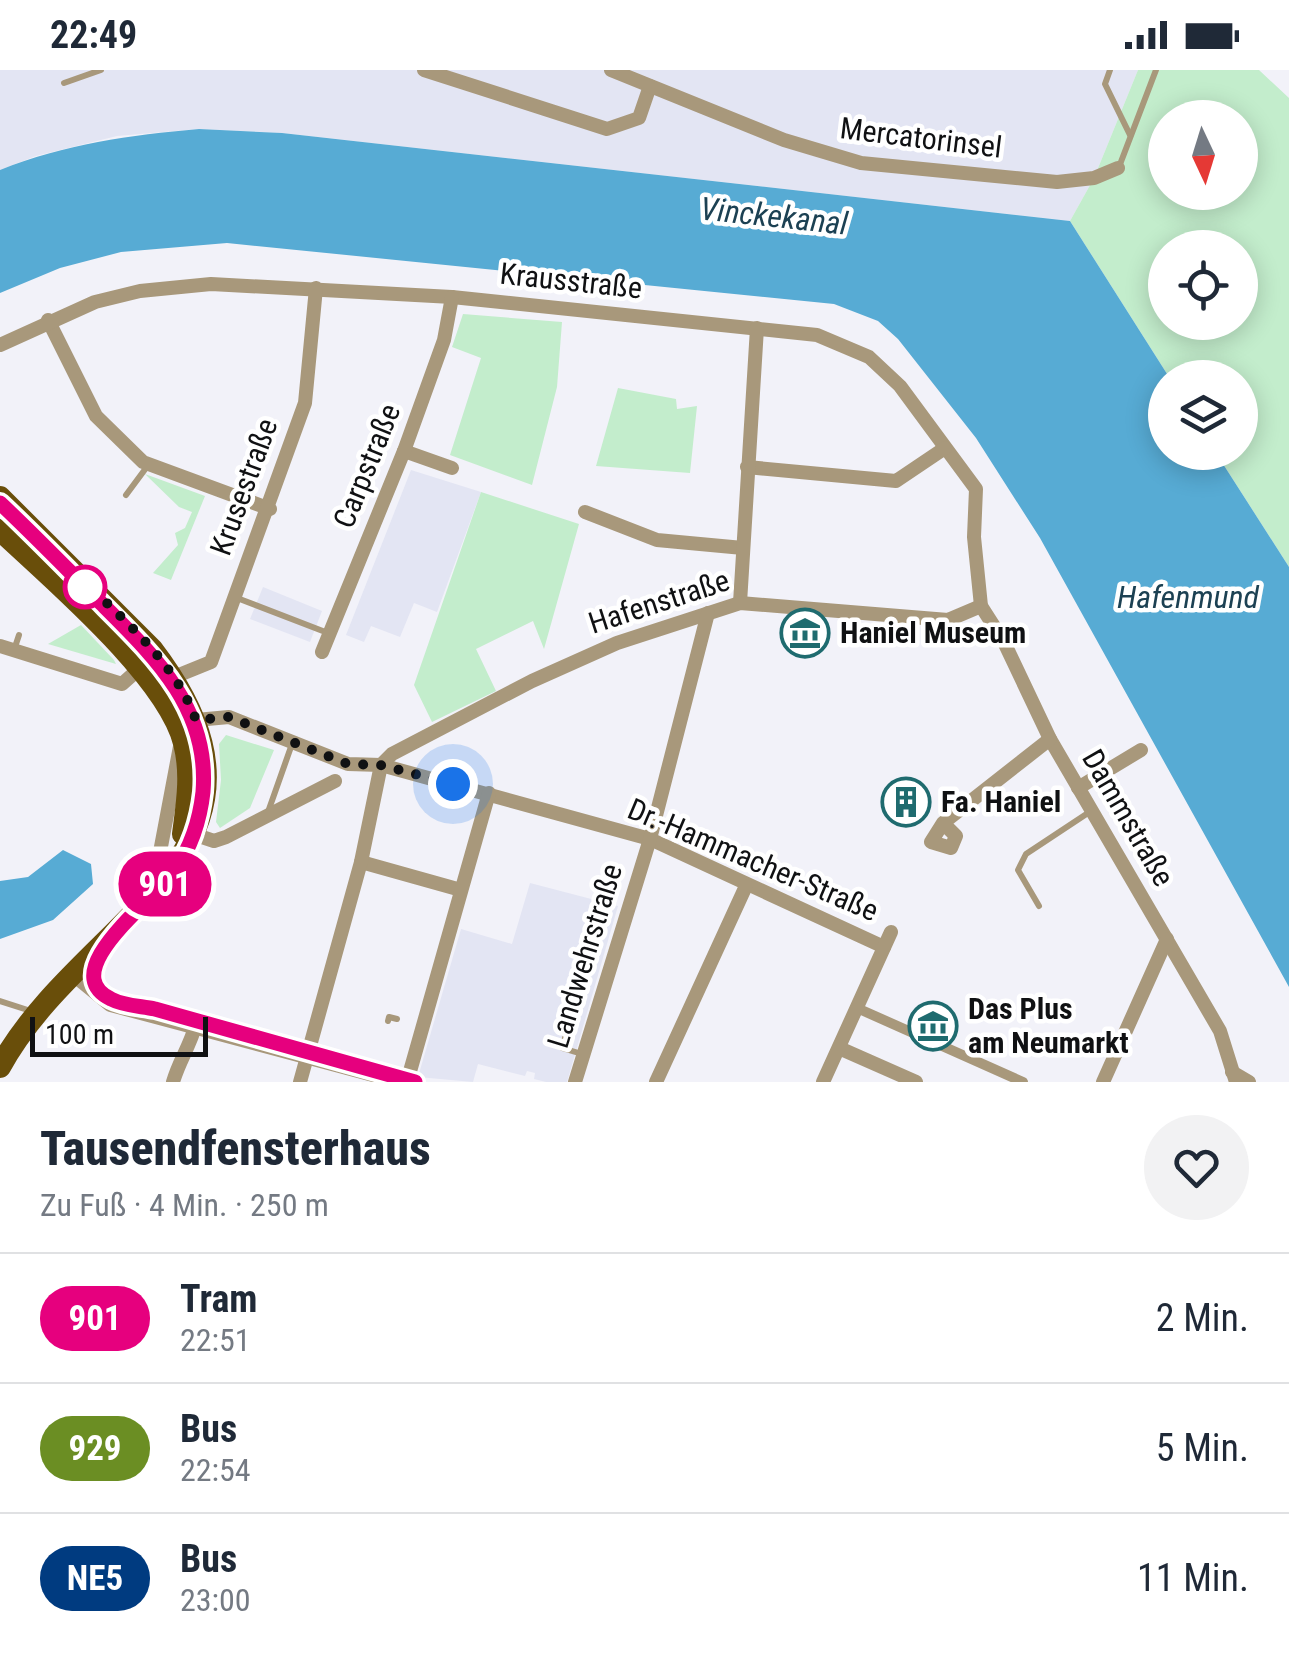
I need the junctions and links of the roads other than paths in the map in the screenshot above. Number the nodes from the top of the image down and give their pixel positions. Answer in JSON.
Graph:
{"nodes":[{"id":1,"x":100,"y":70,"type":"edge"},
{"id":2,"x":424,"y":70,"type":"edge"},
{"id":3,"x":611,"y":70,"type":"edge"},
{"id":4,"x":1110,"y":70,"type":"edge"},
{"id":5,"x":1156,"y":70,"type":"edge"},
{"id":6,"x":64,"y":83,"type":"dead end"},
{"id":7,"x":650,"y":86,"type":"junction"},
{"id":8,"x":1130,"y":136,"type":"junction"},
{"id":9,"x":1118,"y":168,"type":"joint"},
{"id":10,"x":316,"y":288,"type":"junction"},
{"id":11,"x":452,"y":297,"type":"junction"},
{"id":12,"x":48,"y":320,"type":"junction"},
{"id":13,"x":757,"y":328,"type":"junction"},
{"id":14,"x":0,"y":345,"type":"edge"},
{"id":15,"x":945,"y":448,"type":"junction"},
{"id":16,"x":404,"y":451,"type":"junction"},
{"id":17,"x":149,"y":464,"type":"junction"},
{"id":18,"x":746,"y":467,"type":"junction"},
{"id":19,"x":452,"y":468,"type":"dead end"},
{"id":20,"x":126,"y":495,"type":"dead end"},
{"id":21,"x":0,"y":497,"type":"edge"},
{"id":22,"x":270,"y":508,"type":"junction"},
{"id":23,"x":585,"y":512,"type":"dead end"},
{"id":24,"x":0,"y":530,"type":"edge"},
{"id":25,"x":743,"y":548,"type":"junction"},
{"id":26,"x":236,"y":597,"type":"junction"},
{"id":27,"x":980,"y":599,"type":"junction"},
{"id":28,"x":740,"y":602,"type":"junction"},
{"id":29,"x":708,"y":613,"type":"junction"},
{"id":30,"x":329,"y":634,"type":"junction"},
{"id":31,"x":19,"y":635,"type":"dead end"},
{"id":32,"x":7,"y":649,"type":"edge"},
{"id":33,"x":322,"y":652,"type":"dead end"},
{"id":34,"x":140,"y":668,"type":"junction"},
{"id":35,"x":174,"y":678,"type":"junction"},
{"id":36,"x":190,"y":728,"type":"junction"},
{"id":37,"x":1050,"y":739,"type":"junction"},
{"id":38,"x":292,"y":743,"type":"junction"},
{"id":39,"x":1140,"y":750,"type":"dead end"},
{"id":40,"x":380,"y":765,"type":"junction"},
{"id":41,"x":335,"y":781,"type":"dead end"},
{"id":42,"x":1078,"y":788,"type":"junction"},
{"id":43,"x":489,"y":794,"type":"junction"},
{"id":44,"x":1092,"y":811,"type":"junction"},
{"id":45,"x":268,"y":813,"type":"junction"},
{"id":46,"x":943,"y":822,"type":"dead end"},
{"id":47,"x":650,"y":839,"type":"junction"},
{"id":48,"x":190,"y":842,"type":"junction"},
{"id":49,"x":362,"y":862,"type":"junction"},
{"id":50,"x":172,"y":870,"type":"junction"},
{"id":51,"x":746,"y":886,"type":"junction"},
{"id":52,"x":460,"y":890,"type":"junction"},
{"id":53,"x":1039,"y":906,"type":"dead end"},
{"id":54,"x":1167,"y":940,"type":"junction"},
{"id":55,"x":73,"y":972,"type":"junction"},
{"id":56,"x":0,"y":1001,"type":"edge"},
{"id":57,"x":576,"y":1002,"type":"dead end"},
{"id":58,"x":857,"y":1008,"type":"junction"},
{"id":59,"x":35,"y":1012,"type":"junction"},
{"id":60,"x":196,"y":1024,"type":"junction"},
{"id":61,"x":839,"y":1048,"type":"junction"},
{"id":62,"x":584,"y":1054,"type":"junction"},
{"id":63,"x":307,"y":1055,"type":"junction"},
{"id":64,"x":0,"y":1067,"type":"edge"},
{"id":65,"x":1234,"y":1077,"type":"edge"},
{"id":66,"x":173,"y":1082,"type":"edge"},
{"id":67,"x":300,"y":1082,"type":"edge"},
{"id":68,"x":407,"y":1082,"type":"edge"},
{"id":69,"x":575,"y":1082,"type":"edge"},
{"id":70,"x":656,"y":1082,"type":"edge"},
{"id":71,"x":823,"y":1082,"type":"edge"},
{"id":72,"x":916,"y":1082,"type":"edge"},
{"id":73,"x":1022,"y":1082,"type":"edge"},
{"id":74,"x":1104,"y":1082,"type":"edge"},
{"id":75,"x":1249,"y":1082,"type":"edge"}],
"edges":[{"from":1,"to":6,"type":"lane"},
{"from":2,"to":7,"type":"street"},
{"from":3,"to":7,"type":"street","name":"Mercatorinsel"},
{"from":4,"to":8,"type":"lane"},
{"from":5,"to":8,"type":"lane"},
{"from":7,"to":9,"type":"street","name":"Mercatorinsel"},
{"from":8,"to":9,"type":"lane"},
{"from":10,"to":11,"type":"street","name":"Krausstraße"},
{"from":10,"to":12,"type":"street","name":"Krausstraße"},
{"from":10,"to":22,"type":"street","name":"Krusestraße"},
{"from":11,"to":13,"type":"street","name":"Krausstraße"},
{"from":11,"to":16,"type":"street","name":"Carpstraße"},
{"from":12,"to":14,"type":"street","name":"Krausstraße"},
{"from":12,"to":17,"type":"street"},
{"from":13,"to":15,"type":"street","name":"Krausstraße"},
{"from":13,"to":18,"type":"street"},
{"from":15,"to":18,"type":"street"},
{"from":15,"to":27,"type":"street","name":"Krausstraße"},
{"from":16,"to":19,"type":"street"},
{"from":16,"to":30,"type":"street","name":"Carpstraße"},
{"from":17,"to":20,"type":"lane"},
{"from":17,"to":22,"type":"street"},
{"from":18,"to":25,"type":"street"},
{"from":21,"to":35,"type":"main road"},
{"from":22,"to":26,"type":"street","name":"Krusestraße"},
{"from":23,"to":25,"type":"street"},
{"from":24,"to":34,"type":"main road"},
{"from":25,"to":28,"type":"street"},
{"from":26,"to":30,"type":"lane"},
{"from":26,"to":35,"type":"street","name":"Krusestraße"},
{"from":27,"to":28,"type":"street","name":"Hafenstraße"},
{"from":27,"to":37,"type":"street","name":"Dammstraße"},
{"from":28,"to":29,"type":"street","name":"Hafenstraße"},
{"from":29,"to":40,"type":"street","name":"Hafenstraße"},
{"from":29,"to":47,"type":"street","name":"Landwehrstraße"},
{"from":30,"to":33,"type":"street","name":"Carpstraße"},
{"from":31,"to":32,"type":"lane"},
{"from":32,"to":34,"type":"street"},
{"from":34,"to":36,"type":"main road"},
{"from":35,"to":36,"type":"main road"},
{"from":36,"to":38,"type":"street","name":"Dr.-Hammacher-Straße"},
{"from":36,"to":48,"type":"main road"},
{"from":36,"to":50,"type":"street"},
{"from":37,"to":42,"type":"street","name":"Dammstraße"},
{"from":37,"to":46,"type":"street"},
{"from":38,"to":40,"type":"street","name":"Dr.-Hammacher-Straße"},
{"from":38,"to":45,"type":"lane"},
{"from":39,"to":42,"type":"street"},
{"from":40,"to":43,"type":"street","name":"Dr.-Hammacher-Straße"},
{"from":40,"to":49,"type":"street"},
{"from":41,"to":45,"type":"street"},
{"from":42,"to":44,"type":"street","name":"Dammstraße"},
{"from":43,"to":47,"type":"street","name":"Dr.-Hammacher-Straße"},
{"from":43,"to":52,"type":"street"},
{"from":44,"to":53,"type":"lane"},
{"from":44,"to":54,"type":"street","name":"Dammstraße"},
{"from":45,"to":48,"type":"street"},
{"from":47,"to":51,"type":"street","name":"Dr.-Hammacher-Straße"},
{"from":47,"to":62,"type":"street","name":"Landwehrstraße"},
{"from":48,"to":50,"type":"main road"},
{"from":49,"to":52,"type":"street"},
{"from":49,"to":63,"type":"street"},
{"from":50,"to":55,"type":"main road"},
{"from":51,"to":58,"type":"street","name":"Dr.-Hammacher-Straße"},
{"from":51,"to":70,"type":"street"},
{"from":52,"to":68,"type":"street"},
{"from":54,"to":65,"type":"street","name":"Dammstraße"},
{"from":54,"to":74,"type":"street"},
{"from":55,"to":59,"type":"main road"},
{"from":55,"to":60,"type":"street"},
{"from":56,"to":59,"type":"lane"},
{"from":57,"to":62,"type":"lane"},
{"from":58,"to":61,"type":"street"},
{"from":58,"to":73,"type":"street"},
{"from":59,"to":64,"type":"main road"},
{"from":60,"to":63,"type":"street"},
{"from":60,"to":66,"type":"street"},
{"from":61,"to":71,"type":"street"},
{"from":61,"to":72,"type":"street"},
{"from":62,"to":69,"type":"street","name":"Landwehrstraße"},
{"from":63,"to":67,"type":"street"},
{"from":63,"to":68,"type":"street"},
{"from":65,"to":75,"type":"street","name":"Dammstraße"}]}
